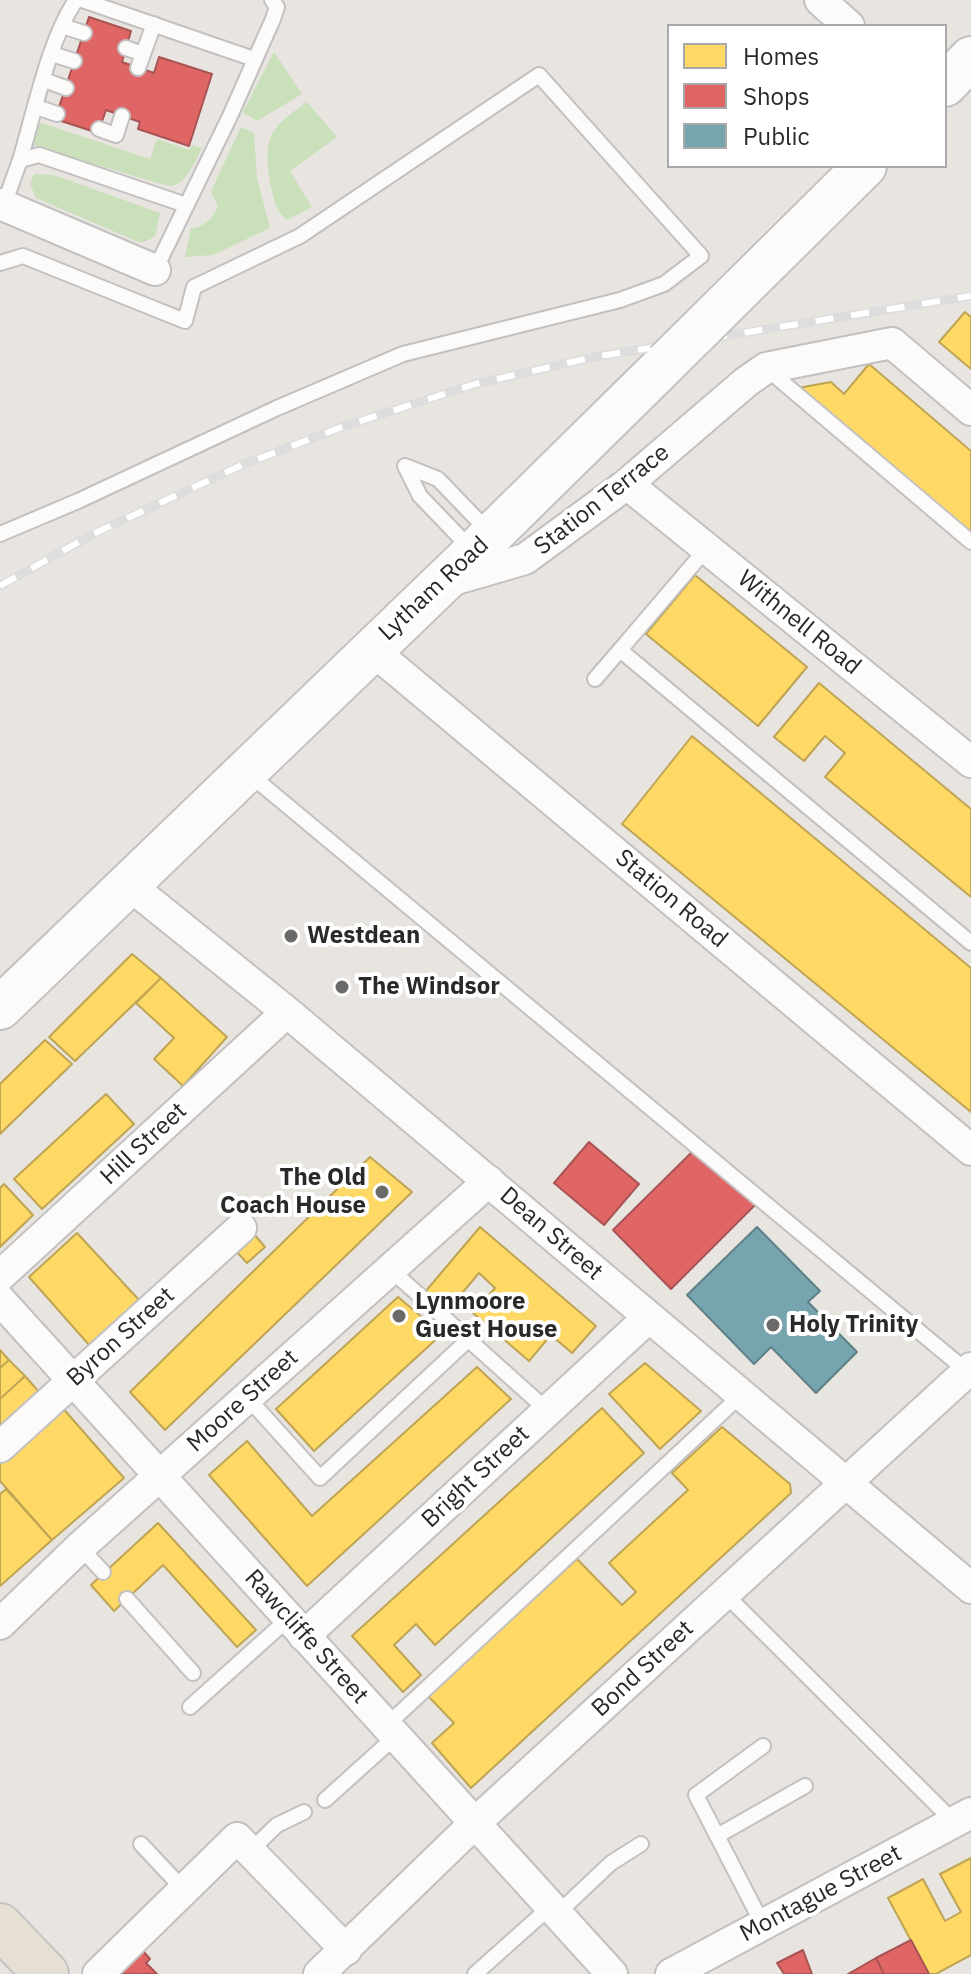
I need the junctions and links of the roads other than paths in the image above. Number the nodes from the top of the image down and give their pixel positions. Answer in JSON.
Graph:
{"nodes":[{"id":1,"x":79,"y":0,"type":"edge"},
{"id":2,"x":272,"y":0,"type":"edge"},
{"id":3,"x":820,"y":0,"type":"edge"},
{"id":4,"x":154,"y":24,"type":"junction"},
{"id":5,"x":847,"y":24,"type":"edge"},
{"id":6,"x":62,"y":26,"type":"junction"},
{"id":7,"x":84,"y":33,"type":"dead end"},
{"id":8,"x":126,"y":48,"type":"dead end"},
{"id":9,"x":52,"y":54,"type":"junction"},
{"id":10,"x":971,"y":58,"type":"edge"},
{"id":11,"x":254,"y":59,"type":"junction"},
{"id":12,"x":74,"y":61,"type":"dead end"},
{"id":13,"x":44,"y":80,"type":"junction"},
{"id":14,"x":947,"y":83,"type":"edge"},
{"id":15,"x":66,"y":88,"type":"dead end"},
{"id":16,"x":36,"y":107,"type":"junction"},
{"id":17,"x":57,"y":114,"type":"dead end"},
{"id":18,"x":122,"y":116,"type":"dead end"},
{"id":19,"x":99,"y":129,"type":"dead end"},
{"id":20,"x":20,"y":160,"type":"junction"},
{"id":21,"x":863,"y":168,"type":"edge"},
{"id":22,"x":2,"y":204,"type":"edge"},
{"id":23,"x":186,"y":205,"type":"junction"},
{"id":24,"x":0,"y":263,"type":"edge"},
{"id":25,"x":155,"y":270,"type":"joint"},
{"id":26,"x":756,"y":375,"type":"junction"},
{"id":27,"x":971,"y":410,"type":"edge"},
{"id":28,"x":627,"y":484,"type":"junction"},
{"id":29,"x":0,"y":534,"type":"edge"},
{"id":30,"x":971,"y":542,"type":"edge"},
{"id":31,"x":483,"y":544,"type":"junction"},
{"id":32,"x":707,"y":548,"type":"junction"},
{"id":33,"x":440,"y":584,"type":"junction"},
{"id":34,"x":371,"y":649,"type":"junction"},
{"id":35,"x":620,"y":650,"type":"junction"},
{"id":36,"x":595,"y":679,"type":"dead end"},
{"id":37,"x":971,"y":762,"type":"edge"},
{"id":38,"x":247,"y":772,"type":"junction"},
{"id":39,"x":128,"y":884,"type":"junction"},
{"id":40,"x":971,"y":943,"type":"edge"},
{"id":41,"x":0,"y":1008,"type":"edge"},
{"id":42,"x":287,"y":1012,"type":"junction"},
{"id":43,"x":971,"y":1150,"type":"edge"},
{"id":44,"x":489,"y":1181,"type":"junction"},
{"id":45,"x":241,"y":1228,"type":"dead end"},
{"id":46,"x":391,"y":1270,"type":"junction"},
{"id":47,"x":0,"y":1276,"type":"edge"},
{"id":48,"x":0,"y":1300,"type":"edge"},
{"id":49,"x":648,"y":1318,"type":"junction"},
{"id":50,"x":469,"y":1339,"type":"junction"},
{"id":51,"x":967,"y":1378,"type":"edge"},
{"id":52,"x":73,"y":1380,"type":"junction"},
{"id":53,"x":741,"y":1395,"type":"junction"},
{"id":54,"x":247,"y":1397,"type":"junction"},
{"id":55,"x":548,"y":1411,"type":"junction"},
{"id":56,"x":0,"y":1447,"type":"edge"},
{"id":57,"x":159,"y":1475,"type":"junction"},
{"id":58,"x":846,"y":1481,"type":"junction"},
{"id":59,"x":80,"y":1547,"type":"junction"},
{"id":60,"x":103,"y":1572,"type":"dead end"},
{"id":61,"x":971,"y":1588,"type":"edge"},
{"id":62,"x":724,"y":1593,"type":"junction"},
{"id":63,"x":127,"y":1599,"type":"dead end"},
{"id":64,"x":0,"y":1624,"type":"edge"},
{"id":65,"x":296,"y":1628,"type":"junction"},
{"id":66,"x":193,"y":1673,"type":"dead end"},
{"id":67,"x":190,"y":1707,"type":"dead end"},
{"id":68,"x":391,"y":1731,"type":"junction"},
{"id":69,"x":763,"y":1746,"type":"dead end"},
{"id":70,"x":805,"y":1786,"type":"dead end"},
{"id":71,"x":325,"y":1800,"type":"dead end"},
{"id":72,"x":304,"y":1812,"type":"dead end"},
{"id":73,"x":962,"y":1818,"type":"edge"},
{"id":74,"x":476,"y":1822,"type":"junction"},
{"id":75,"x":717,"y":1836,"type":"junction"},
{"id":76,"x":141,"y":1844,"type":"dead end"},
{"id":77,"x":243,"y":1844,"type":"junction"},
{"id":78,"x":641,"y":1844,"type":"dead end"},
{"id":79,"x":184,"y":1890,"type":"junction"},
{"id":80,"x":553,"y":1911,"type":"junction"},
{"id":81,"x":763,"y":1925,"type":"junction"},
{"id":82,"x":0,"y":1926,"type":"edge"},
{"id":83,"x":346,"y":1950,"type":"junction"},
{"id":84,"x":603,"y":1971,"type":"edge"},
{"id":85,"x":46,"y":1974,"type":"edge"},
{"id":86,"x":98,"y":1974,"type":"edge"},
{"id":87,"x":319,"y":1974,"type":"edge"},
{"id":88,"x":475,"y":1974,"type":"edge"},
{"id":89,"x":671,"y":1974,"type":"edge"}],
"edges":[{"from":1,"to":4,"type":"lane"},
{"from":1,"to":6,"type":"lane"},
{"from":2,"to":11,"type":"lane"},
{"from":3,"to":5,"type":"street"},
{"from":4,"to":8,"type":"lane"},
{"from":4,"to":11,"type":"lane"},
{"from":6,"to":7,"type":"lane"},
{"from":6,"to":9,"type":"lane"},
{"from":9,"to":12,"type":"lane"},
{"from":9,"to":13,"type":"lane"},
{"from":10,"to":14,"type":"main road"},
{"from":11,"to":23,"type":"lane"},
{"from":13,"to":15,"type":"lane"},
{"from":13,"to":16,"type":"lane"},
{"from":16,"to":17,"type":"lane"},
{"from":16,"to":20,"type":"lane"},
{"from":18,"to":19,"type":"lane"},
{"from":20,"to":22,"type":"lane"},
{"from":20,"to":23,"type":"lane"},
{"from":21,"to":31,"type":"main road","name":"Lytham Road","bridge":true},
{"from":22,"to":25,"type":"street"},
{"from":23,"to":25,"type":"lane"},
{"from":24,"to":29,"type":"lane"},
{"from":26,"to":27,"type":"street"},
{"from":26,"to":28,"type":"street","name":"Station Terrace"},
{"from":26,"to":30,"type":"lane"},
{"from":28,"to":32,"type":"street","name":"Withnell Road"},
{"from":28,"to":33,"type":"street","name":"Station Terrace"},
{"from":31,"to":31,"type":"lane"},
{"from":31,"to":33,"type":"main road","name":"Lytham Road"},
{"from":32,"to":35,"type":"lane"},
{"from":32,"to":37,"type":"street","name":"Withnell Road"},
{"from":33,"to":34,"type":"main road","name":"Lytham Road"},
{"from":34,"to":38,"type":"main road","name":"Lytham Road"},
{"from":34,"to":43,"type":"street","name":"Station Road"},
{"from":35,"to":36,"type":"lane"},
{"from":35,"to":40,"type":"lane"},
{"from":38,"to":39,"type":"main road","name":"Lytham Road"},
{"from":38,"to":51,"type":"lane"},
{"from":39,"to":41,"type":"main road","name":"Lytham Road"},
{"from":39,"to":42,"type":"street","name":"Dean Street"},
{"from":42,"to":44,"type":"street","name":"Dean Street"},
{"from":42,"to":47,"type":"street","name":"Hill Street"},
{"from":44,"to":46,"type":"street","name":"Moore Street"},
{"from":44,"to":49,"type":"street","name":"Dean Street"},
{"from":45,"to":52,"type":"street","name":"Byron Street"},
{"from":46,"to":50,"type":"lane"},
{"from":46,"to":54,"type":"street","name":"Moore Street"},
{"from":48,"to":52,"type":"street","name":"Rawcliffe Street"},
{"from":49,"to":53,"type":"street","name":"Dean Street"},
{"from":49,"to":55,"type":"street","name":"Bright Street"},
{"from":50,"to":54,"type":"lane"},
{"from":50,"to":55,"type":"lane"},
{"from":51,"to":58,"type":"street","name":"Bond Street"},
{"from":52,"to":56,"type":"street","name":"Byron Street"},
{"from":52,"to":57,"type":"street","name":"Rawcliffe Street"},
{"from":53,"to":58,"type":"street","name":"Dean Street"},
{"from":53,"to":68,"type":"lane"},
{"from":54,"to":57,"type":"street","name":"Moore Street"},
{"from":55,"to":65,"type":"street","name":"Bright Street"},
{"from":57,"to":59,"type":"street","name":"Moore Street"},
{"from":57,"to":65,"type":"street","name":"Rawcliffe Street"},
{"from":58,"to":61,"type":"street","name":"Dean Street"},
{"from":58,"to":62,"type":"street","name":"Bond Street"},
{"from":59,"to":60,"type":"lane"},
{"from":59,"to":64,"type":"street","name":"Moore Street"},
{"from":62,"to":73,"type":"lane"},
{"from":62,"to":74,"type":"street","name":"Bond Street"},
{"from":63,"to":66,"type":"lane"},
{"from":65,"to":67,"type":"lane"},
{"from":65,"to":68,"type":"street","name":"Rawcliffe Street"},
{"from":68,"to":71,"type":"lane"},
{"from":68,"to":74,"type":"street","name":"Rawcliffe Street"},
{"from":69,"to":75,"type":"lane"},
{"from":70,"to":75,"type":"lane"},
{"from":72,"to":77,"type":"lane"},
{"from":73,"to":81,"type":"street","name":"Montague Street"},
{"from":74,"to":80,"type":"street","name":"Rawcliffe Street"},
{"from":74,"to":83,"type":"street","name":"Bond Street"},
{"from":75,"to":81,"type":"lane"},
{"from":76,"to":79,"type":"lane"},
{"from":77,"to":79,"type":"street"},
{"from":77,"to":83,"type":"street"},
{"from":78,"to":80,"type":"lane"},
{"from":79,"to":86,"type":"street"},
{"from":80,"to":84,"type":"street","name":"Rawcliffe Street"},
{"from":80,"to":88,"type":"lane"},
{"from":81,"to":89,"type":"street","name":"Montague Street"},
{"from":82,"to":85,"type":"highway"},
{"from":83,"to":87,"type":"street","name":"Bond Street"}]}
